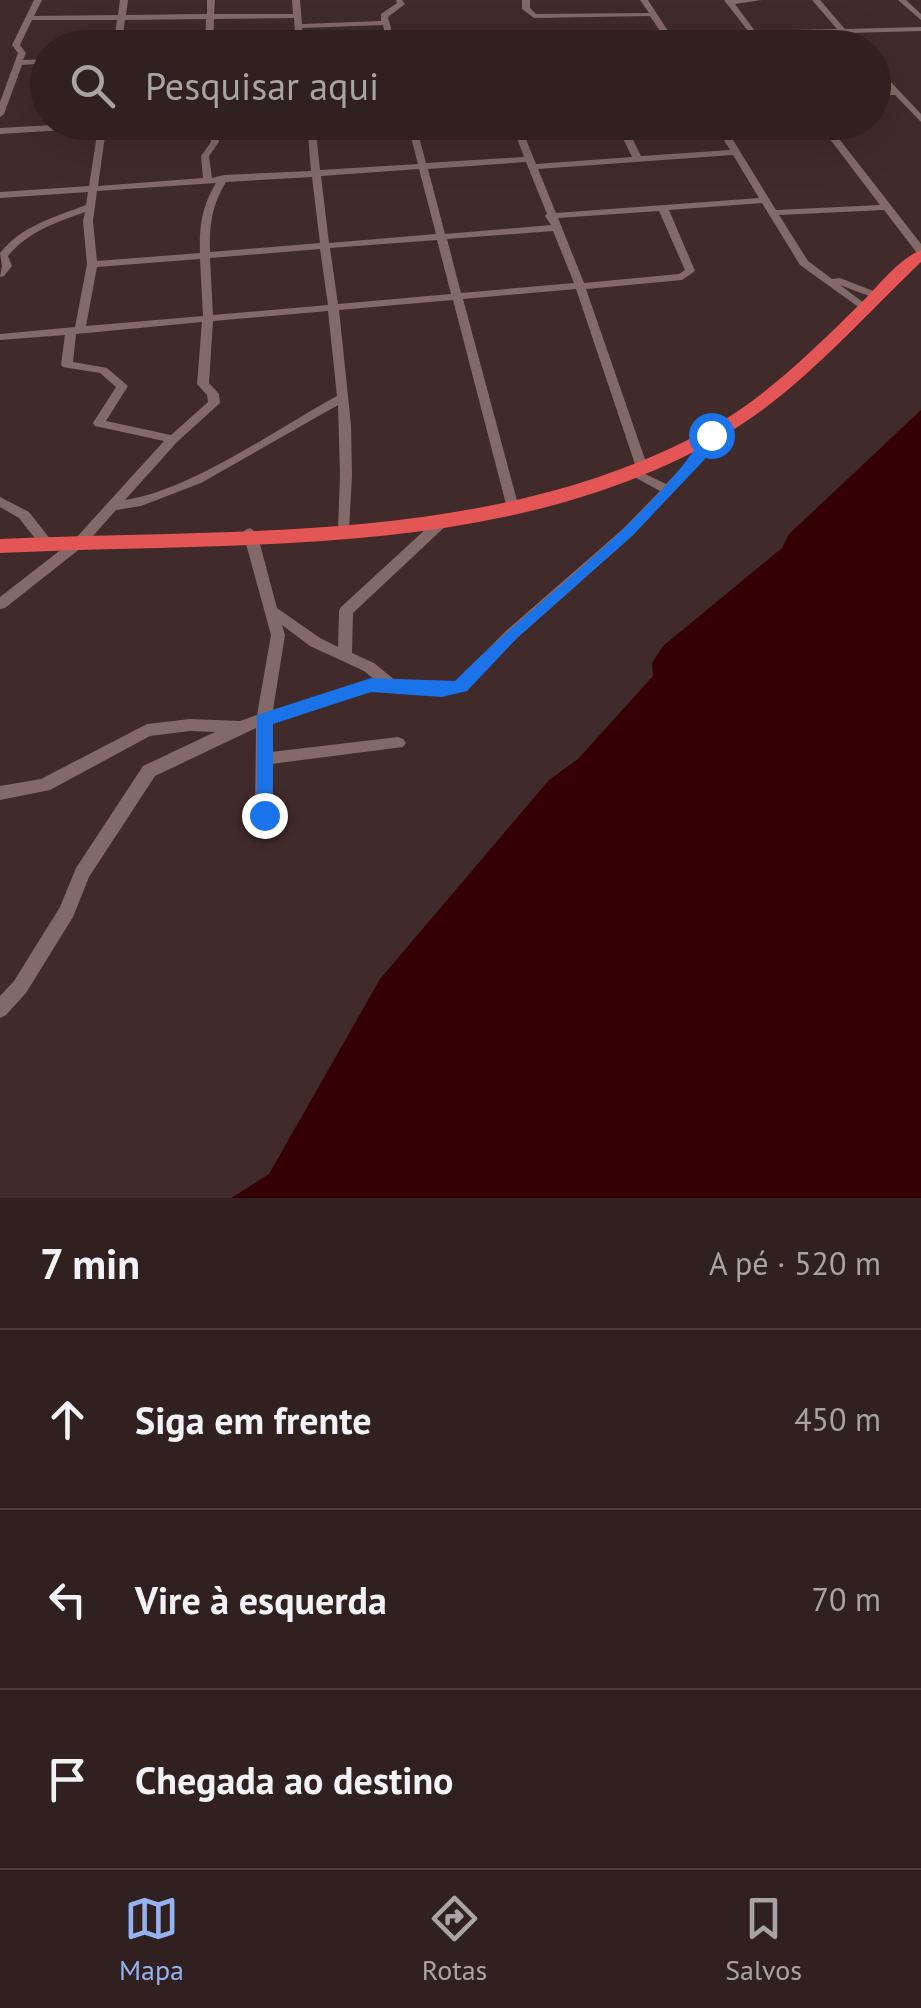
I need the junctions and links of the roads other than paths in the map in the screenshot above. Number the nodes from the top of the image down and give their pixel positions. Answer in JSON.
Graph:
{"nodes":[{"id":1,"x":38,"y":0,"type":"edge"},
{"id":2,"x":124,"y":0,"type":"edge"},
{"id":3,"x":211,"y":0,"type":"edge"},
{"id":4,"x":296,"y":0,"type":"edge"},
{"id":5,"x":398,"y":0,"type":"edge"},
{"id":6,"x":416,"y":0,"type":"edge"},
{"id":7,"x":526,"y":0,"type":"edge"},
{"id":8,"x":641,"y":0,"type":"edge"},
{"id":9,"x":758,"y":0,"type":"edge"},
{"id":10,"x":816,"y":0,"type":"edge"},
{"id":11,"x":902,"y":0,"type":"edge"},
{"id":12,"x":729,"y":1,"type":"edge"},
{"id":13,"x":647,"y":15,"type":"junction"},
{"id":14,"x":211,"y":16,"type":"junction"},
{"id":15,"x":32,"y":18,"type":"junction"},
{"id":16,"x":562,"y":18,"type":"junction"},
{"id":17,"x":921,"y":18,"type":"edge"},
{"id":18,"x":124,"y":19,"type":"junction"},
{"id":19,"x":298,"y":21,"type":"junction"},
{"id":20,"x":386,"y":23,"type":"junction"},
{"id":21,"x":121,"y":30,"type":"edge"},
{"id":22,"x":210,"y":30,"type":"edge"},
{"id":23,"x":299,"y":30,"type":"edge"},
{"id":24,"x":388,"y":30,"type":"edge"},
{"id":25,"x":569,"y":30,"type":"edge"},
{"id":26,"x":657,"y":30,"type":"edge"},
{"id":27,"x":658,"y":30,"type":"edge"},
{"id":28,"x":751,"y":30,"type":"edge"},
{"id":29,"x":843,"y":30,"type":"joint"},
{"id":30,"x":921,"y":30,"type":"edge"},
{"id":31,"x":0,"y":50,"type":"edge"},
{"id":32,"x":20,"y":50,"type":"junction"},
{"id":33,"x":19,"y":63,"type":"junction"},
{"id":34,"x":30,"y":63,"type":"edge"},
{"id":35,"x":891,"y":85,"type":"edge"},
{"id":36,"x":891,"y":92,"type":"edge"},
{"id":37,"x":897,"y":92,"type":"junction"},
{"id":38,"x":0,"y":114,"type":"edge"},
{"id":39,"x":921,"y":119,"type":"edge"},
{"id":40,"x":30,"y":129,"type":"edge"},
{"id":41,"x":0,"y":131,"type":"edge"},
{"id":42,"x":30,"y":132,"type":"edge"},
{"id":43,"x":101,"y":140,"type":"edge"},
{"id":44,"x":214,"y":140,"type":"edge"},
{"id":45,"x":313,"y":140,"type":"edge"},
{"id":46,"x":416,"y":140,"type":"edge"},
{"id":47,"x":522,"y":140,"type":"edge"},
{"id":48,"x":628,"y":140,"type":"edge"},
{"id":49,"x":731,"y":140,"type":"edge"},
{"id":50,"x":733,"y":140,"type":"edge"},
{"id":51,"x":835,"y":140,"type":"edge"},
{"id":52,"x":0,"y":144,"type":"edge"},
{"id":53,"x":737,"y":152,"type":"junction"},
{"id":54,"x":638,"y":159,"type":"junction"},
{"id":55,"x":531,"y":163,"type":"junction"},
{"id":56,"x":422,"y":164,"type":"junction"},
{"id":57,"x":315,"y":173,"type":"junction"},
{"id":58,"x":224,"y":178,"type":"junction"},
{"id":59,"x":208,"y":179,"type":"junction"},
{"id":60,"x":96,"y":187,"type":"junction"},
{"id":61,"x":0,"y":195,"type":"edge"},
{"id":62,"x":766,"y":200,"type":"junction"},
{"id":63,"x":92,"y":206,"type":"junction"},
{"id":64,"x":663,"y":208,"type":"junction"},
{"id":65,"x":889,"y":208,"type":"junction"},
{"id":66,"x":781,"y":215,"type":"junction"},
{"id":67,"x":552,"y":222,"type":"junction"},
{"id":68,"x":441,"y":237,"type":"junction"},
{"id":69,"x":324,"y":245,"type":"junction"},
{"id":70,"x":921,"y":253,"type":"edge"},
{"id":71,"x":206,"y":254,"type":"junction"},
{"id":72,"x":92,"y":264,"type":"junction"},
{"id":73,"x":0,"y":274,"type":"edge"},
{"id":74,"x":580,"y":286,"type":"junction"},
{"id":75,"x":458,"y":296,"type":"junction"},
{"id":76,"x":870,"y":302,"type":"junction"},
{"id":77,"x":335,"y":306,"type":"junction"},
{"id":78,"x":208,"y":317,"type":"junction"},
{"id":79,"x":76,"y":328,"type":"junction"},
{"id":80,"x":0,"y":336,"type":"edge"},
{"id":81,"x":342,"y":398,"type":"junction"},
{"id":82,"x":711,"y":435,"type":"junction"},
{"id":83,"x":173,"y":440,"type":"junction"},
{"id":84,"x":636,"y":470,"type":"junction"},
{"id":85,"x":668,"y":490,"type":"junction"},
{"id":86,"x":0,"y":500,"type":"edge"},
{"id":87,"x":110,"y":507,"type":"junction"},
{"id":88,"x":513,"y":508,"type":"junction"},
{"id":89,"x":445,"y":520,"type":"junction"},
{"id":90,"x":344,"y":528,"type":"junction"},
{"id":91,"x":250,"y":533,"type":"junction"},
{"id":92,"x":81,"y":540,"type":"junction"},
{"id":93,"x":46,"y":543,"type":"junction"},
{"id":94,"x":0,"y":546,"type":"edge"},
{"id":95,"x":0,"y":604,"type":"edge"},
{"id":96,"x":274,"y":612,"type":"junction"},
{"id":97,"x":345,"y":657,"type":"junction"},
{"id":98,"x":390,"y":683,"type":"junction"},
{"id":99,"x":264,"y":720,"type":"junction"},
{"id":100,"x":240,"y":727,"type":"junction"},
{"id":101,"x":398,"y":743,"type":"dead end"},
{"id":102,"x":264,"y":759,"type":"junction"},
{"id":103,"x":0,"y":793,"type":"edge"},
{"id":104,"x":264,"y":815,"type":"dead end"},
{"id":105,"x":0,"y":1009,"type":"edge"}],
"edges":[{"from":1,"to":15,"type":"street"},
{"from":2,"to":18,"type":"street"},
{"from":3,"to":14,"type":"street"},
{"from":4,"to":19,"type":"street"},
{"from":5,"to":6,"type":"street"},
{"from":5,"to":20,"type":"street"},
{"from":7,"to":16,"type":"street"},
{"from":8,"to":13,"type":"street"},
{"from":8,"to":27,"type":"street"},
{"from":9,"to":12,"type":"street"},
{"from":10,"to":29,"type":"street"},
{"from":11,"to":17,"type":"street"},
{"from":12,"to":28,"type":"street"},
{"from":13,"to":16,"type":"street"},
{"from":13,"to":26,"type":"street"},
{"from":14,"to":18,"type":"street"},
{"from":14,"to":19,"type":"street"},
{"from":14,"to":22,"type":"street"},
{"from":15,"to":18,"type":"street"},
{"from":15,"to":32,"type":"street"},
{"from":16,"to":25,"type":"street"},
{"from":18,"to":21,"type":"street"},
{"from":19,"to":20,"type":"street"},
{"from":19,"to":23,"type":"street"},
{"from":20,"to":24,"type":"street"},
{"from":29,"to":30,"type":"street"},
{"from":31,"to":32,"type":"street"},
{"from":32,"to":33,"type":"street"},
{"from":33,"to":34,"type":"street"},
{"from":33,"to":38,"type":"street"},
{"from":35,"to":37,"type":"street"},
{"from":36,"to":37,"type":"street"},
{"from":37,"to":39,"type":"street"},
{"from":40,"to":41,"type":"street"},
{"from":42,"to":52,"type":"street"},
{"from":43,"to":60,"type":"street"},
{"from":44,"to":59,"type":"street"},
{"from":45,"to":57,"type":"street"},
{"from":46,"to":56,"type":"street"},
{"from":47,"to":55,"type":"street"},
{"from":48,"to":54,"type":"street"},
{"from":49,"to":53,"type":"street"},
{"from":50,"to":66,"type":"street"},
{"from":51,"to":65,"type":"street"},
{"from":53,"to":54,"type":"street"},
{"from":53,"to":62,"type":"street"},
{"from":54,"to":55,"type":"street"},
{"from":55,"to":56,"type":"street"},
{"from":55,"to":67,"type":"street"},
{"from":56,"to":57,"type":"street"},
{"from":56,"to":68,"type":"street"},
{"from":57,"to":58,"type":"street"},
{"from":57,"to":69,"type":"street"},
{"from":58,"to":59,"type":"street"},
{"from":58,"to":71,"type":"street"},
{"from":59,"to":60,"type":"street"},
{"from":60,"to":61,"type":"street"},
{"from":60,"to":63,"type":"street"},
{"from":62,"to":64,"type":"street"},
{"from":62,"to":76,"type":"street"},
{"from":63,"to":72,"type":"street"},
{"from":63,"to":73,"type":"street"},
{"from":64,"to":67,"type":"street"},
{"from":64,"to":74,"type":"street"},
{"from":65,"to":66,"type":"street"},
{"from":65,"to":70,"type":"street"},
{"from":66,"to":76,"type":"street"},
{"from":67,"to":68,"type":"street"},
{"from":67,"to":74,"type":"street"},
{"from":68,"to":69,"type":"street"},
{"from":68,"to":75,"type":"street"},
{"from":69,"to":71,"type":"street"},
{"from":69,"to":77,"type":"street"},
{"from":70,"to":76,"type":"highway"},
{"from":71,"to":72,"type":"street"},
{"from":71,"to":78,"type":"street"},
{"from":72,"to":79,"type":"street"},
{"from":74,"to":75,"type":"street"},
{"from":74,"to":84,"type":"street"},
{"from":75,"to":77,"type":"street"},
{"from":75,"to":88,"type":"street"},
{"from":76,"to":82,"type":"highway"},
{"from":77,"to":78,"type":"street"},
{"from":77,"to":81,"type":"street"},
{"from":78,"to":79,"type":"street"},
{"from":78,"to":83,"type":"street"},
{"from":79,"to":80,"type":"street"},
{"from":79,"to":83,"type":"street"},
{"from":81,"to":87,"type":"street"},
{"from":81,"to":90,"type":"street"},
{"from":82,"to":84,"type":"highway"},
{"from":82,"to":85,"type":"street"},
{"from":83,"to":87,"type":"street"},
{"from":84,"to":85,"type":"street"},
{"from":84,"to":88,"type":"highway"},
{"from":85,"to":98,"type":"street"},
{"from":86,"to":93,"type":"street"},
{"from":87,"to":92,"type":"street"},
{"from":88,"to":89,"type":"highway"},
{"from":89,"to":90,"type":"highway"},
{"from":89,"to":97,"type":"street"},
{"from":90,"to":91,"type":"highway"},
{"from":91,"to":92,"type":"highway"},
{"from":91,"to":96,"type":"street"},
{"from":92,"to":93,"type":"highway"},
{"from":92,"to":95,"type":"street"},
{"from":93,"to":94,"type":"highway"},
{"from":96,"to":97,"type":"street"},
{"from":96,"to":99,"type":"street"},
{"from":97,"to":98,"type":"street"},
{"from":98,"to":99,"type":"street"},
{"from":99,"to":100,"type":"street"},
{"from":99,"to":102,"type":"street"},
{"from":100,"to":103,"type":"street"},
{"from":100,"to":105,"type":"street"},
{"from":101,"to":102,"type":"street"},
{"from":102,"to":104,"type":"street"}]}
